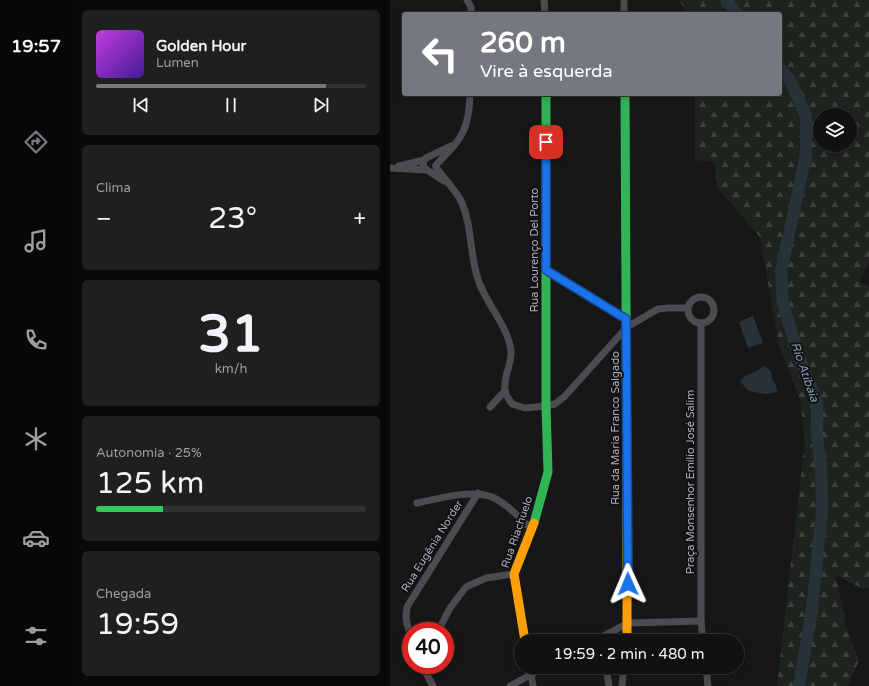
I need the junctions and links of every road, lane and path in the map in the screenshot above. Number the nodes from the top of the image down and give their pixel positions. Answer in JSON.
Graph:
{"nodes":[{"id":1,"x":467,"y":0,"type":"edge"},
{"id":2,"x":544,"y":0,"type":"edge"},
{"id":3,"x":624,"y":0,"type":"edge"},
{"id":4,"x":471,"y":12,"type":"edge"},
{"id":5,"x":545,"y":12,"type":"edge"},
{"id":6,"x":624,"y":12,"type":"edge"},
{"id":7,"x":470,"y":96,"type":"edge"},
{"id":8,"x":546,"y":96,"type":"edge"},
{"id":9,"x":624,"y":96,"type":"edge"},
{"id":10,"x":458,"y":142,"type":"junction"},
{"id":11,"x":427,"y":158,"type":"junction"},
{"id":12,"x":436,"y":166,"type":"junction"},
{"id":13,"x":390,"y":168,"type":"edge"},
{"id":14,"x":427,"y":170,"type":"junction"},
{"id":15,"x":448,"y":185,"type":"junction"},
{"id":16,"x":546,"y":270,"type":"junction"},
{"id":17,"x":688,"y":308,"type":"junction"},
{"id":18,"x":627,"y":323,"type":"junction"},
{"id":19,"x":701,"y":323,"type":"junction"},
{"id":20,"x":505,"y":391,"type":"junction"},
{"id":21,"x":546,"y":406,"type":"junction"},
{"id":22,"x":490,"y":408,"type":"dead end"},
{"id":23,"x":478,"y":493,"type":"junction"},
{"id":24,"x":417,"y":503,"type":"dead end"},
{"id":25,"x":532,"y":530,"type":"junction"},
{"id":26,"x":514,"y":574,"type":"junction"},
{"id":27,"x":701,"y":621,"type":"junction"},
{"id":28,"x":407,"y":622,"type":"edge"},
{"id":29,"x":443,"y":622,"type":"edge"},
{"id":30,"x":628,"y":623,"type":"junction"},
{"id":31,"x":524,"y":634,"type":"edge"},
{"id":32,"x":609,"y":634,"type":"edge"},
{"id":33,"x":627,"y":634,"type":"edge"},
{"id":34,"x":702,"y":634,"type":"edge"},
{"id":35,"x":427,"y":674,"type":"edge"},
{"id":36,"x":526,"y":674,"type":"edge"},
{"id":37,"x":531,"y":674,"type":"edge"},
{"id":38,"x":607,"y":674,"type":"edge"},
{"id":39,"x":623,"y":674,"type":"edge"},
{"id":40,"x":707,"y":674,"type":"edge"},
{"id":41,"x":433,"y":686,"type":"edge"},
{"id":42,"x":510,"y":686,"type":"edge"},
{"id":43,"x":533,"y":686,"type":"edge"},
{"id":44,"x":610,"y":686,"type":"edge"},
{"id":45,"x":622,"y":686,"type":"edge"},
{"id":46,"x":708,"y":686,"type":"edge"}],
"edges":[{"from":1,"to":4,"type":"street"},
{"from":2,"to":5,"type":"street"},
{"from":3,"to":6,"type":"street"},
{"from":7,"to":10,"type":"street"},
{"from":8,"to":16,"type":"street","name":"Rua Lourenço Del Porto"},
{"from":9,"to":18,"type":"street","name":"Rua da Maria Franco Salgado"},
{"from":10,"to":11,"type":"street"},
{"from":10,"to":12,"type":"street"},
{"from":11,"to":12,"type":"street"},
{"from":11,"to":13,"type":"street"},
{"from":11,"to":14,"type":"street"},
{"from":12,"to":14,"type":"street"},
{"from":12,"to":15,"type":"street"},
{"from":13,"to":14,"type":"street"},
{"from":14,"to":15,"type":"street"},
{"from":15,"to":20,"type":"street"},
{"from":16,"to":18,"type":"street"},
{"from":16,"to":21,"type":"street","name":"Rua Lourenço Del Porto"},
{"from":17,"to":18,"type":"street"},
{"from":17,"to":19,"type":"street"},
{"from":17,"to":19,"type":"street"},
{"from":18,"to":21,"type":"street"},
{"from":18,"to":30,"type":"street","name":"Rua da Maria Franco Salgado"},
{"from":19,"to":27,"type":"street","name":"Praça Monsenhor Emílio José Salim"},
{"from":20,"to":21,"type":"street"},
{"from":20,"to":22,"type":"street"},
{"from":21,"to":25,"type":"street","name":"Rua Riachuelo"},
{"from":23,"to":24,"type":"street"},
{"from":23,"to":25,"type":"street"},
{"from":23,"to":28,"type":"street","name":"Rua Eugênia Norder"},
{"from":25,"to":26,"type":"street","name":"Rua Riachuelo"},
{"from":26,"to":29,"type":"street"},
{"from":26,"to":31,"type":"street","name":"Rua Riachuelo"},
{"from":27,"to":30,"type":"street"},
{"from":27,"to":34,"type":"street","name":"Praça Monsenhor Emílio José Salim"},
{"from":30,"to":32,"type":"street"},
{"from":30,"to":33,"type":"street","name":"Rua da Maria Franco Salgado"},
{"from":35,"to":41,"type":"street"},
{"from":36,"to":42,"type":"street"},
{"from":37,"to":43,"type":"street"},
{"from":38,"to":44,"type":"street"},
{"from":39,"to":45,"type":"street"},
{"from":40,"to":46,"type":"street"}]}
